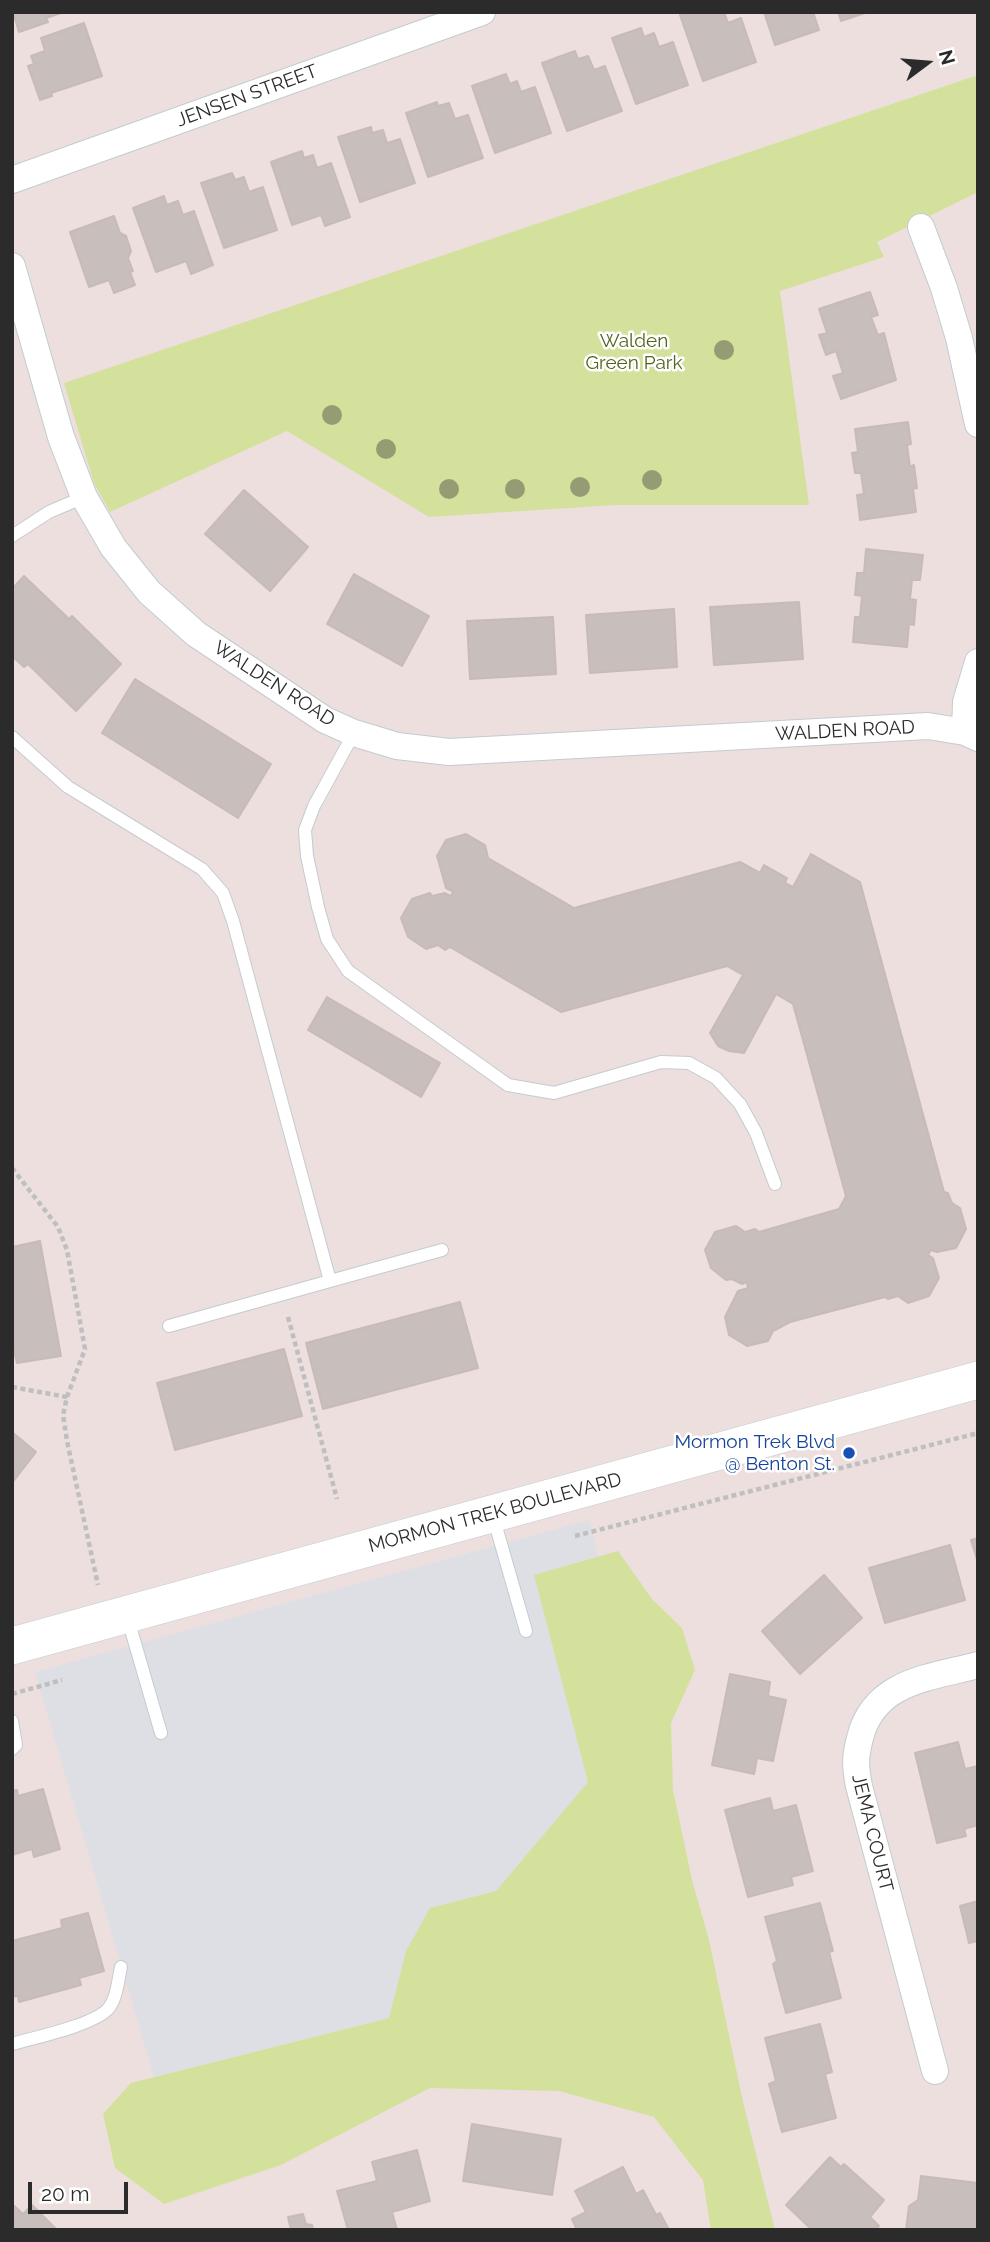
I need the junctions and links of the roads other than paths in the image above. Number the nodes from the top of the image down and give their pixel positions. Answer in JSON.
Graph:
{"nodes":[{"id":1,"x":478,"y":13,"type":"edge"},
{"id":2,"x":12,"y":180,"type":"edge"},
{"id":3,"x":921,"y":227,"type":"dead end"},
{"id":4,"x":12,"y":266,"type":"edge"},
{"id":5,"x":978,"y":424,"type":"edge"},
{"id":6,"x":84,"y":497,"type":"junction"},
{"id":7,"x":12,"y":536,"type":"edge"},
{"id":8,"x":978,"y":662,"type":"edge"},
{"id":9,"x":354,"y":733,"type":"junction"},
{"id":10,"x":971,"y":735,"type":"edge"},
{"id":11,"x":12,"y":737,"type":"edge"},
{"id":12,"x":775,"y":1184,"type":"dead end"},
{"id":13,"x":442,"y":1250,"type":"dead end"},
{"id":14,"x":330,"y":1281,"type":"junction"},
{"id":15,"x":169,"y":1326,"type":"dead end"},
{"id":16,"x":978,"y":1380,"type":"edge"},
{"id":17,"x":493,"y":1514,"type":"junction"},
{"id":18,"x":127,"y":1615,"type":"junction"},
{"id":19,"x":526,"y":1631,"type":"dead end"},
{"id":20,"x":12,"y":1646,"type":"edge"},
{"id":21,"x":978,"y":1665,"type":"edge"},
{"id":22,"x":12,"y":1721,"type":"edge"},
{"id":23,"x":161,"y":1733,"type":"dead end"},
{"id":24,"x":12,"y":1749,"type":"edge"},
{"id":25,"x":121,"y":1967,"type":"dead end"},
{"id":26,"x":12,"y":2044,"type":"edge"},
{"id":27,"x":935,"y":2071,"type":"dead end"}],
"edges":[{"from":1,"to":2,"type":"street","name":"JENSEN STREET"},
{"from":3,"to":5,"type":"street"},
{"from":4,"to":6,"type":"street","name":"WALDEN ROAD"},
{"from":6,"to":7,"type":"lane"},
{"from":6,"to":9,"type":"street","name":"WALDEN ROAD"},
{"from":8,"to":10,"type":"street"},
{"from":9,"to":10,"type":"street","name":"WALDEN ROAD"},
{"from":9,"to":12,"type":"lane"},
{"from":11,"to":14,"type":"lane"},
{"from":13,"to":14,"type":"lane"},
{"from":14,"to":15,"type":"lane"},
{"from":16,"to":17,"type":"main road","name":"MORMON TREK BOULEVARD"},
{"from":17,"to":18,"type":"main road","name":"MORMON TREK BOULEVARD"},
{"from":17,"to":19,"type":"lane"},
{"from":18,"to":20,"type":"main road","name":"MORMON TREK BOULEVARD"},
{"from":18,"to":23,"type":"lane"},
{"from":21,"to":27,"type":"street","name":"JEMA COURT"},
{"from":22,"to":24,"type":"lane"},
{"from":25,"to":26,"type":"lane"}]}
